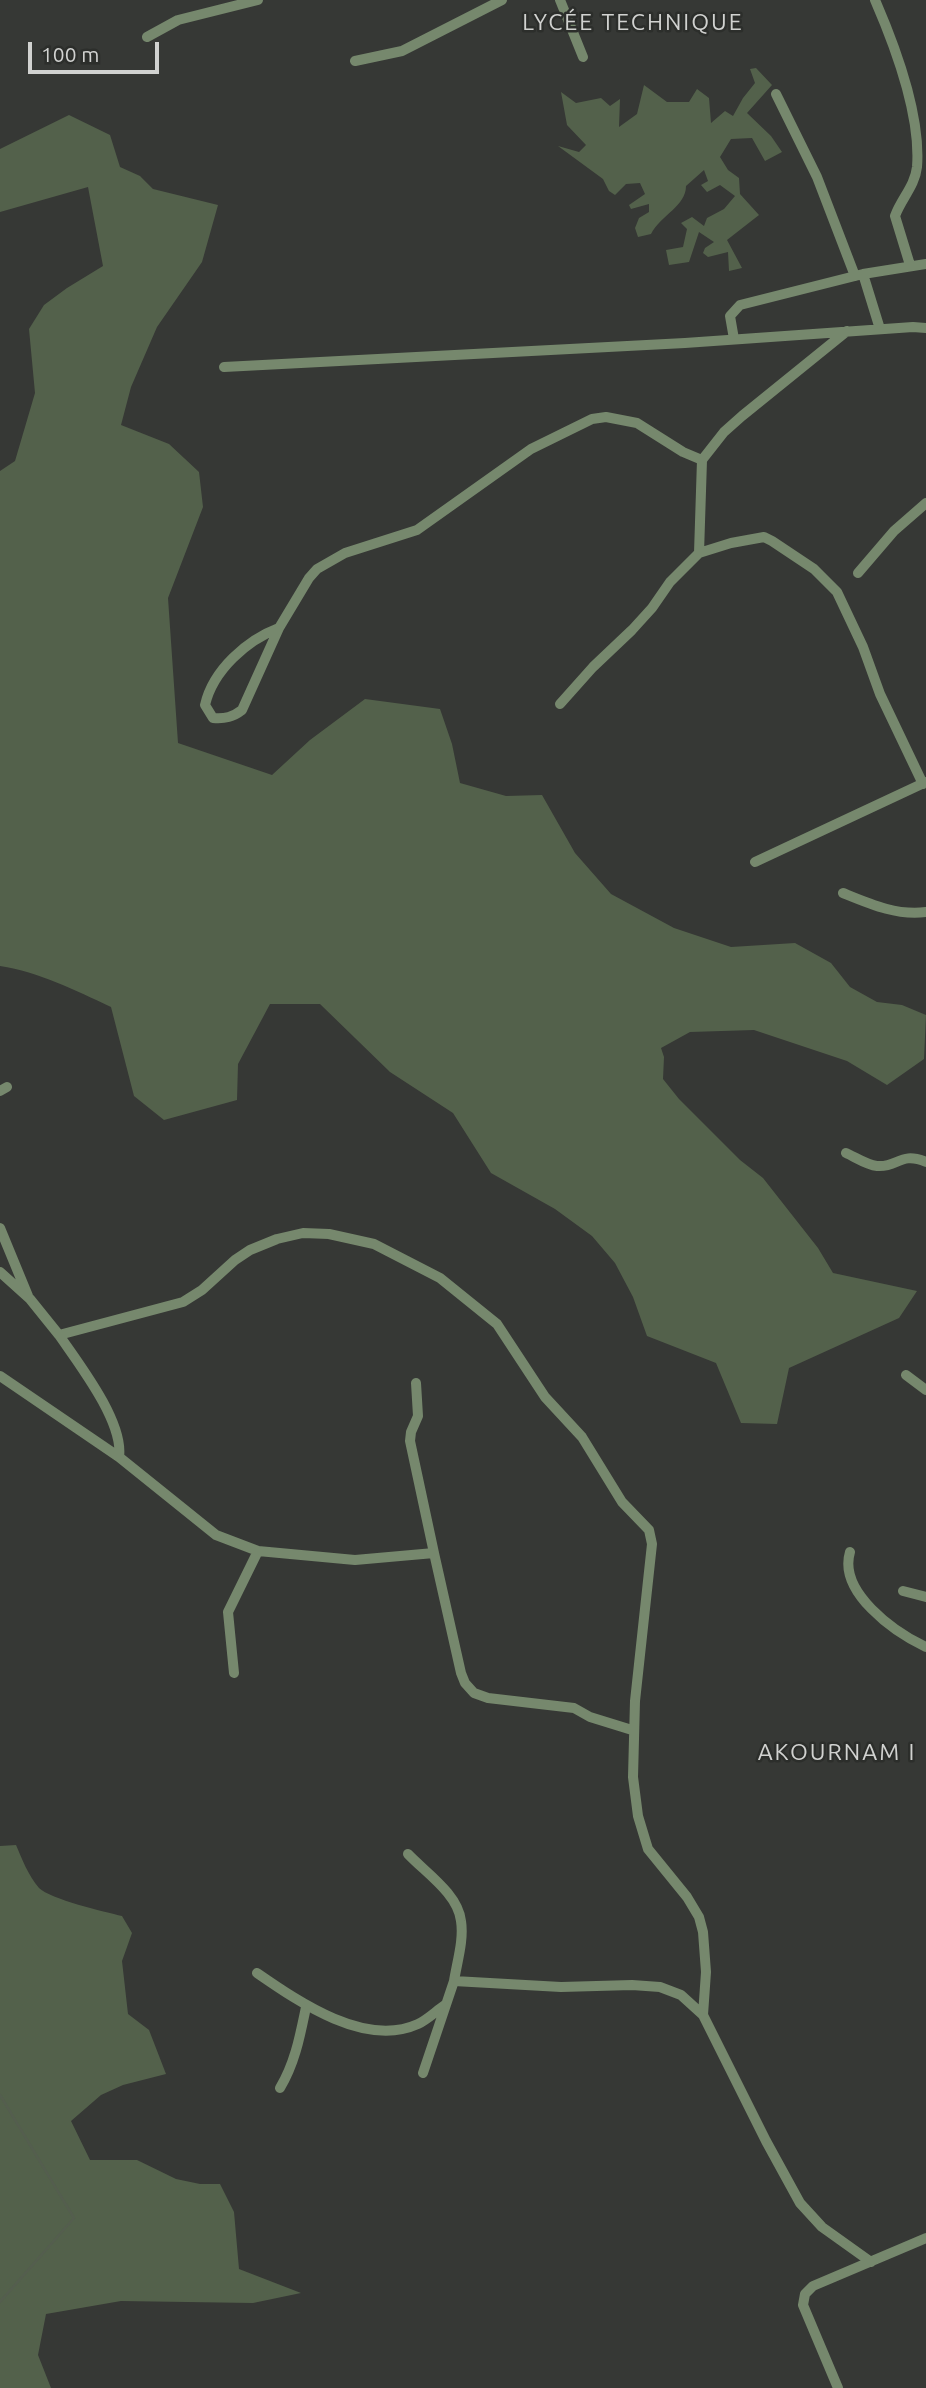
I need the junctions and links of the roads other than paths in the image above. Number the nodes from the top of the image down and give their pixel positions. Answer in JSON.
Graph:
{"nodes":[{"id":1,"x":258,"y":0,"type":"edge"},
{"id":2,"x":502,"y":0,"type":"edge"},
{"id":3,"x":560,"y":0,"type":"edge"},
{"id":4,"x":875,"y":0,"type":"edge"},
{"id":5,"x":147,"y":37,"type":"dead end"},
{"id":6,"x":583,"y":57,"type":"dead end"},
{"id":7,"x":355,"y":61,"type":"dead end"},
{"id":8,"x":776,"y":94,"type":"dead end"},
{"id":9,"x":926,"y":264,"type":"edge"},
{"id":10,"x":910,"y":265,"type":"junction"},
{"id":11,"x":859,"y":275,"type":"junction"},
{"id":12,"x":926,"y":328,"type":"edge"},
{"id":13,"x":880,"y":329,"type":"junction"},
{"id":14,"x":847,"y":331,"type":"junction"},
{"id":15,"x":734,"y":339,"type":"junction"},
{"id":16,"x":224,"y":367,"type":"dead end"},
{"id":17,"x":702,"y":460,"type":"junction"},
{"id":18,"x":926,"y":503,"type":"edge"},
{"id":19,"x":699,"y":553,"type":"junction"},
{"id":20,"x":858,"y":573,"type":"dead end"},
{"id":21,"x":279,"y":628,"type":"junction"},
{"id":22,"x":560,"y":704,"type":"dead end"},
{"id":23,"x":924,"y":783,"type":"edge"},
{"id":24,"x":755,"y":862,"type":"dead end"},
{"id":25,"x":844,"y":893,"type":"dead end"},
{"id":26,"x":926,"y":912,"type":"edge"},
{"id":27,"x":846,"y":1153,"type":"dead end"},
{"id":28,"x":926,"y":1161,"type":"edge"},
{"id":29,"x":0,"y":1228,"type":"edge"},
{"id":30,"x":0,"y":1272,"type":"edge"},
{"id":31,"x":30,"y":1299,"type":"junction"},
{"id":32,"x":59,"y":1335,"type":"junction"},
{"id":33,"x":906,"y":1375,"type":"dead end"},
{"id":34,"x":0,"y":1376,"type":"edge"},
{"id":35,"x":416,"y":1383,"type":"dead end"},
{"id":36,"x":926,"y":1390,"type":"edge"},
{"id":37,"x":119,"y":1457,"type":"junction"},
{"id":38,"x":258,"y":1551,"type":"junction"},
{"id":39,"x":850,"y":1552,"type":"dead end"},
{"id":40,"x":435,"y":1553,"type":"junction"},
{"id":41,"x":903,"y":1591,"type":"dead end"},
{"id":42,"x":926,"y":1597,"type":"edge"},
{"id":43,"x":926,"y":1647,"type":"edge"},
{"id":44,"x":234,"y":1673,"type":"dead end"},
{"id":45,"x":632,"y":1730,"type":"junction"},
{"id":46,"x":408,"y":1854,"type":"dead end"},
{"id":47,"x":257,"y":1973,"type":"dead end"},
{"id":48,"x":454,"y":1981,"type":"junction"},
{"id":49,"x":445,"y":2005,"type":"junction"},
{"id":50,"x":306,"y":2007,"type":"junction"},
{"id":51,"x":703,"y":2015,"type":"junction"},
{"id":52,"x":423,"y":2073,"type":"dead end"},
{"id":53,"x":280,"y":2088,"type":"dead end"},
{"id":54,"x":926,"y":2238,"type":"edge"},
{"id":55,"x":871,"y":2262,"type":"junction"},
{"id":56,"x":838,"y":2388,"type":"edge"}],
"edges":[{"from":1,"to":5,"type":"street"},
{"from":2,"to":7,"type":"street"},
{"from":3,"to":6,"type":"street"},
{"from":4,"to":10,"type":"street"},
{"from":8,"to":11,"type":"street"},
{"from":9,"to":10,"type":"street"},
{"from":10,"to":11,"type":"street"},
{"from":11,"to":13,"type":"street"},
{"from":11,"to":15,"type":"street"},
{"from":12,"to":13,"type":"street"},
{"from":13,"to":14,"type":"street"},
{"from":14,"to":15,"type":"street"},
{"from":14,"to":17,"type":"street"},
{"from":15,"to":16,"type":"street"},
{"from":17,"to":19,"type":"street"},
{"from":17,"to":21,"type":"street"},
{"from":18,"to":20,"type":"street"},
{"from":19,"to":22,"type":"street"},
{"from":19,"to":23,"type":"street"},
{"from":21,"to":21,"type":"street"},
{"from":23,"to":24,"type":"street"},
{"from":25,"to":26,"type":"street"},
{"from":27,"to":28,"type":"street"},
{"from":29,"to":31,"type":"street"},
{"from":30,"to":31,"type":"street"},
{"from":31,"to":32,"type":"street"},
{"from":32,"to":37,"type":"street"},
{"from":32,"to":45,"type":"street"},
{"from":33,"to":36,"type":"street"},
{"from":34,"to":37,"type":"street"},
{"from":35,"to":40,"type":"street"},
{"from":37,"to":38,"type":"street"},
{"from":38,"to":40,"type":"street"},
{"from":38,"to":44,"type":"street"},
{"from":39,"to":43,"type":"street"},
{"from":40,"to":45,"type":"street"},
{"from":41,"to":42,"type":"street"},
{"from":45,"to":51,"type":"street"},
{"from":46,"to":48,"type":"street"},
{"from":47,"to":50,"type":"street"},
{"from":48,"to":49,"type":"street"},
{"from":48,"to":51,"type":"street"},
{"from":49,"to":50,"type":"street"},
{"from":49,"to":52,"type":"street"},
{"from":50,"to":53,"type":"street"},
{"from":51,"to":55,"type":"street"},
{"from":54,"to":55,"type":"street"},
{"from":55,"to":56,"type":"street"}]}
